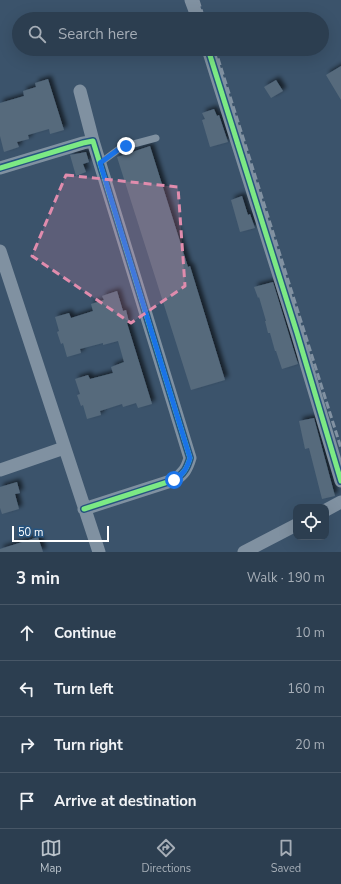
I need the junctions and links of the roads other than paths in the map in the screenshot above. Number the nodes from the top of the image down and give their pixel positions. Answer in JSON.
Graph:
{"nodes":[{"id":1,"x":191,"y":0,"type":"edge"},
{"id":2,"x":195,"y":12,"type":"edge"},
{"id":3,"x":210,"y":56,"type":"edge"},
{"id":4,"x":80,"y":91,"type":"dead end"},
{"id":5,"x":156,"y":138,"type":"dead end"},
{"id":6,"x":93,"y":141,"type":"junction"},
{"id":7,"x":100,"y":163,"type":"junction"},
{"id":8,"x":0,"y":168,"type":"edge"},
{"id":9,"x":0,"y":251,"type":"edge"},
{"id":10,"x":64,"y":448,"type":"junction"},
{"id":11,"x":0,"y":470,"type":"edge"},
{"id":12,"x":341,"y":481,"type":"edge"},
{"id":13,"x":341,"y":502,"type":"edge"},
{"id":14,"x":329,"y":508,"type":"edge"},
{"id":15,"x":84,"y":509,"type":"junction"},
{"id":16,"x":293,"y":527,"type":"edge"},
{"id":17,"x":247,"y":551,"type":"edge"},
{"id":18,"x":99,"y":552,"type":"edge"}],
"edges":[{"from":1,"to":2,"type":"street"},
{"from":3,"to":12,"type":"street"},
{"from":4,"to":6,"type":"street"},
{"from":5,"to":7,"type":"lane"},
{"from":6,"to":7,"type":"street"},
{"from":6,"to":8,"type":"street"},
{"from":7,"to":15,"type":"street"},
{"from":9,"to":10,"type":"street"},
{"from":10,"to":11,"type":"street"},
{"from":10,"to":15,"type":"street"},
{"from":13,"to":14,"type":"street"},
{"from":15,"to":18,"type":"street"},
{"from":16,"to":17,"type":"street"}]}
